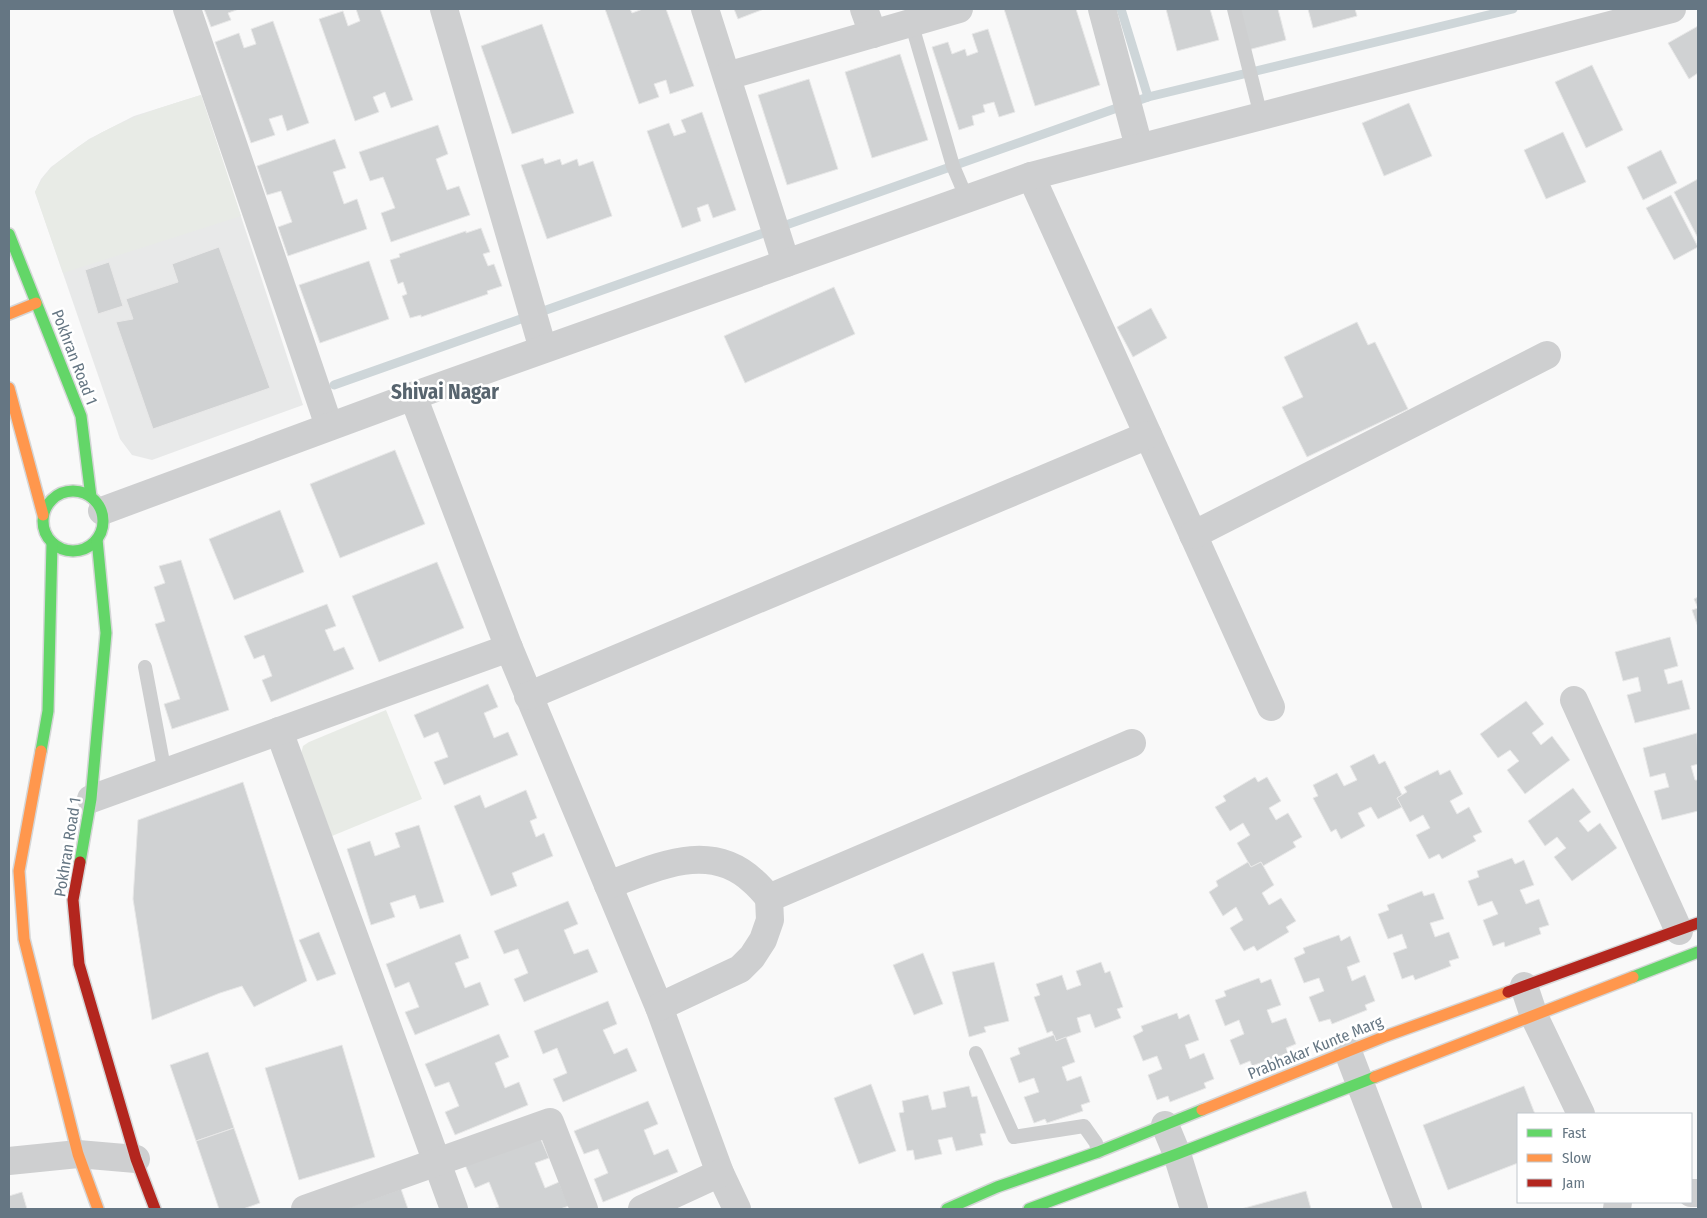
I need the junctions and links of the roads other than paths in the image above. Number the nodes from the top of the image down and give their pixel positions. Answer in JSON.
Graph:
{"nodes":[{"id":1,"x":187,"y":9,"type":"edge"},
{"id":2,"x":444,"y":9,"type":"edge"},
{"id":3,"x":705,"y":9,"type":"edge"},
{"id":4,"x":960,"y":9,"type":"edge"},
{"id":5,"x":1102,"y":9,"type":"edge"},
{"id":6,"x":1234,"y":9,"type":"edge"},
{"id":7,"x":1672,"y":9,"type":"edge"},
{"id":8,"x":869,"y":21,"type":"edge"},
{"id":9,"x":912,"y":22,"type":"junction"},
{"id":10,"x":727,"y":76,"type":"junction"},
{"id":11,"x":1261,"y":116,"type":"junction"},
{"id":12,"x":1139,"y":147,"type":"junction"},
{"id":13,"x":1031,"y":176,"type":"junction"},
{"id":14,"x":967,"y":199,"type":"junction"},
{"id":15,"x":9,"y":234,"type":"edge"},
{"id":16,"x":786,"y":263,"type":"junction"},
{"id":17,"x":36,"y":303,"type":"junction"},
{"id":18,"x":9,"y":314,"type":"edge"},
{"id":19,"x":543,"y":349,"type":"junction"},
{"id":20,"x":1547,"y":355,"type":"dead end"},
{"id":21,"x":9,"y":388,"type":"edge"},
{"id":22,"x":413,"y":396,"type":"junction"},
{"id":23,"x":329,"y":426,"type":"junction"},
{"id":24,"x":1148,"y":435,"type":"junction"},
{"id":25,"x":96,"y":504,"type":"junction"},
{"id":26,"x":43,"y":515,"type":"junction"},
{"id":27,"x":1194,"y":535,"type":"junction"},
{"id":28,"x":97,"y":539,"type":"junction"},
{"id":29,"x":52,"y":543,"type":"junction"},
{"id":30,"x":509,"y":648,"type":"junction"},
{"id":31,"x":144,"y":667,"type":"dead end"},
{"id":32,"x":528,"y":696,"type":"junction"},
{"id":33,"x":1574,"y":700,"type":"dead end"},
{"id":34,"x":1271,"y":706,"type":"dead end"},
{"id":35,"x":279,"y":731,"type":"junction"},
{"id":36,"x":1132,"y":743,"type":"dead end"},
{"id":37,"x":165,"y":772,"type":"junction"},
{"id":38,"x":91,"y":799,"type":"junction"},
{"id":39,"x":608,"y":885,"type":"junction"},
{"id":40,"x":769,"y":898,"type":"junction"},
{"id":41,"x":1688,"y":927,"type":"edge"},
{"id":42,"x":1698,"y":952,"type":"edge"},
{"id":43,"x":1524,"y":986,"type":"junction"},
{"id":44,"x":659,"y":1007,"type":"junction"},
{"id":45,"x":1534,"y":1016,"type":"junction"},
{"id":46,"x":1348,"y":1052,"type":"junction"},
{"id":47,"x":976,"y":1053,"type":"dead end"},
{"id":48,"x":1359,"y":1084,"type":"junction"},
{"id":49,"x":1582,"y":1113,"type":"edge"},
{"id":50,"x":1165,"y":1125,"type":"junction"},
{"id":51,"x":1098,"y":1152,"type":"junction"},
{"id":52,"x":78,"y":1154,"type":"junction"},
{"id":53,"x":1177,"y":1154,"type":"junction"},
{"id":54,"x":136,"y":1159,"type":"junction"},
{"id":55,"x":9,"y":1161,"type":"edge"},
{"id":56,"x":437,"y":1162,"type":"junction"},
{"id":57,"x":720,"y":1173,"type":"junction"},
{"id":58,"x":98,"y":1209,"type":"edge"},
{"id":59,"x":155,"y":1209,"type":"edge"},
{"id":60,"x":305,"y":1209,"type":"edge"},
{"id":61,"x":454,"y":1209,"type":"edge"},
{"id":62,"x":584,"y":1209,"type":"edge"},
{"id":63,"x":642,"y":1209,"type":"edge"},
{"id":64,"x":737,"y":1209,"type":"edge"},
{"id":65,"x":947,"y":1209,"type":"edge"},
{"id":66,"x":1029,"y":1209,"type":"edge"},
{"id":67,"x":1194,"y":1209,"type":"edge"},
{"id":68,"x":1408,"y":1209,"type":"edge"}],
"edges":[{"from":1,"to":23,"type":"street"},
{"from":2,"to":19,"type":"street"},
{"from":3,"to":10,"type":"street"},
{"from":4,"to":9,"type":"street"},
{"from":5,"to":12,"type":"street"},
{"from":6,"to":11,"type":"lane"},
{"from":7,"to":11,"type":"street"},
{"from":8,"to":9,"type":"street"},
{"from":8,"to":10,"type":"street"},
{"from":9,"to":14,"type":"lane"},
{"from":10,"to":16,"type":"street"},
{"from":11,"to":12,"type":"street"},
{"from":12,"to":13,"type":"street"},
{"from":13,"to":14,"type":"street"},
{"from":13,"to":24,"type":"street"},
{"from":14,"to":16,"type":"street"},
{"from":15,"to":17,"type":"main road","name":"Pokhran Road 1"},
{"from":16,"to":19,"type":"street"},
{"from":17,"to":18,"type":"main road"},
{"from":17,"to":25,"type":"main road","name":"Pokhran Road 1"},
{"from":19,"to":22,"type":"street"},
{"from":20,"to":27,"type":"street"},
{"from":21,"to":26,"type":"main road"},
{"from":22,"to":23,"type":"street"},
{"from":22,"to":30,"type":"street"},
{"from":23,"to":25,"type":"street"},
{"from":24,"to":27,"type":"street"},
{"from":24,"to":32,"type":"street"},
{"from":25,"to":26,"type":"main road"},
{"from":25,"to":28,"type":"main road"},
{"from":26,"to":29,"type":"main road"},
{"from":27,"to":34,"type":"street"},
{"from":28,"to":29,"type":"main road"},
{"from":28,"to":38,"type":"main road","name":"Pokhran Road 1"},
{"from":29,"to":52,"type":"main road"},
{"from":30,"to":32,"type":"street"},
{"from":30,"to":35,"type":"street"},
{"from":31,"to":37,"type":"lane"},
{"from":32,"to":39,"type":"street"},
{"from":33,"to":41,"type":"street"},
{"from":35,"to":37,"type":"street"},
{"from":35,"to":56,"type":"street"},
{"from":36,"to":40,"type":"street"},
{"from":37,"to":38,"type":"street"},
{"from":38,"to":54,"type":"main road","name":"Pokhran Road 1"},
{"from":39,"to":40,"type":"street"},
{"from":39,"to":44,"type":"street"},
{"from":40,"to":44,"type":"street"},
{"from":41,"to":43,"type":"main road","name":"Prabhakar Kunte Marg"},
{"from":42,"to":45,"type":"main road"},
{"from":43,"to":45,"type":"street"},
{"from":43,"to":46,"type":"main road","name":"Prabhakar Kunte Marg"},
{"from":44,"to":57,"type":"street"},
{"from":45,"to":48,"type":"main road"},
{"from":45,"to":49,"type":"street"},
{"from":46,"to":48,"type":"street"},
{"from":46,"to":50,"type":"main road","name":"Prabhakar Kunte Marg"},
{"from":47,"to":51,"type":"lane"},
{"from":48,"to":53,"type":"main road"},
{"from":48,"to":68,"type":"street"},
{"from":50,"to":51,"type":"main road","name":"Prabhakar Kunte Marg"},
{"from":50,"to":53,"type":"street"},
{"from":51,"to":65,"type":"main road","name":"Prabhakar Kunte Marg"},
{"from":52,"to":54,"type":"street"},
{"from":52,"to":55,"type":"street"},
{"from":52,"to":58,"type":"main road"},
{"from":53,"to":66,"type":"main road"},
{"from":53,"to":67,"type":"street"},
{"from":54,"to":59,"type":"main road","name":"Pokhran Road 1"},
{"from":56,"to":60,"type":"street"},
{"from":56,"to":61,"type":"street"},
{"from":56,"to":62,"type":"street"},
{"from":57,"to":63,"type":"street"},
{"from":57,"to":64,"type":"street"}]}
